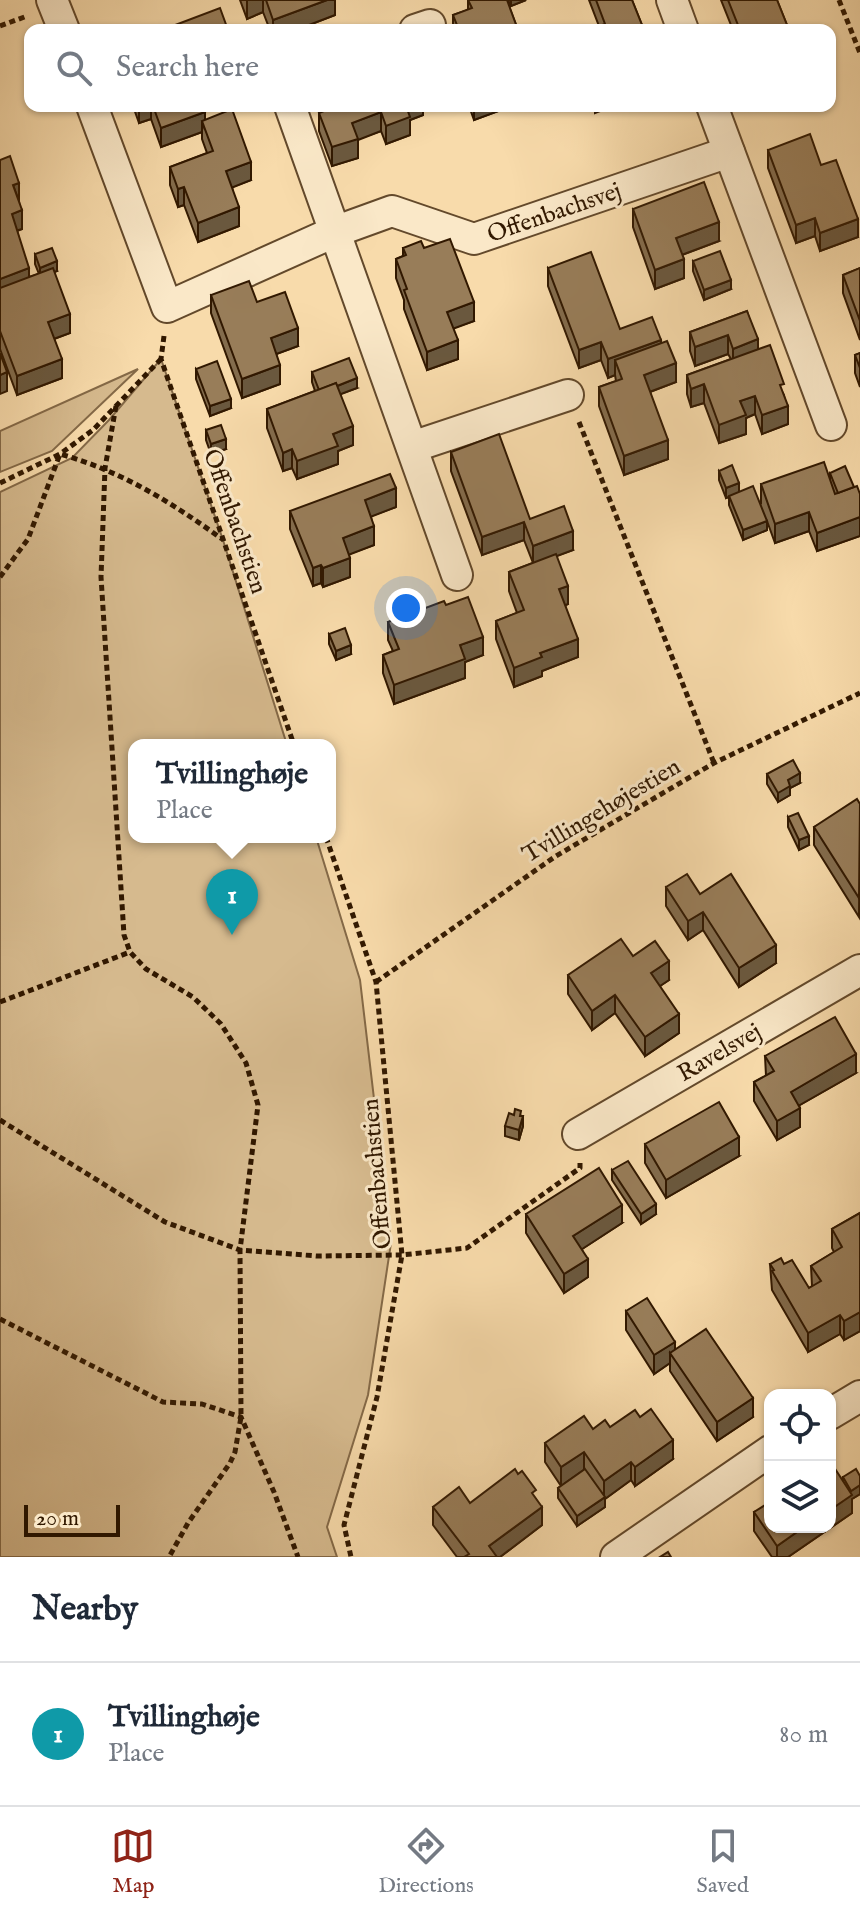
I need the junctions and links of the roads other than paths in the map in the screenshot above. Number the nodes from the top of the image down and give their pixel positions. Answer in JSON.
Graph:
{"nodes":[{"id":1,"x":52,"y":0,"type":"edge"},
{"id":2,"x":672,"y":0,"type":"edge"},
{"id":3,"x":62,"y":24,"type":"edge"},
{"id":4,"x":681,"y":24,"type":"edge"},
{"id":5,"x":94,"y":112,"type":"edge"},
{"id":6,"x":292,"y":112,"type":"edge"},
{"id":7,"x":714,"y":112,"type":"edge"},
{"id":8,"x":729,"y":152,"type":"junction"},
{"id":9,"x":334,"y":232,"type":"junction"},
{"id":10,"x":568,"y":395,"type":"road end"},
{"id":11,"x":831,"y":425,"type":"dead end"},
{"id":12,"x":412,"y":447,"type":"junction"},
{"id":13,"x":457,"y":575,"type":"dead end"},
{"id":14,"x":860,"y":970,"type":"edge"},
{"id":15,"x":578,"y":1134,"type":"road end"},
{"id":16,"x":860,"y":1396,"type":"edge"},
{"id":17,"x":836,"y":1410,"type":"edge"},
{"id":18,"x":764,"y":1455,"type":"edge"},
{"id":19,"x":616,"y":1557,"type":"edge"}],
"edges":[{"from":1,"to":3,"type":"street"},
{"from":2,"to":4,"type":"street"},
{"from":5,"to":9,"type":"street","name":"Offenbachsvej"},
{"from":6,"to":9,"type":"street"},
{"from":7,"to":8,"type":"street"},
{"from":8,"to":9,"type":"street","name":"Offenbachsvej"},
{"from":8,"to":11,"type":"street"},
{"from":9,"to":12,"type":"street"},
{"from":10,"to":12,"type":"street"},
{"from":12,"to":13,"type":"street"},
{"from":14,"to":15,"type":"street","name":"Ravelsvej"},
{"from":16,"to":17,"type":"street"},
{"from":18,"to":19,"type":"street"}]}
